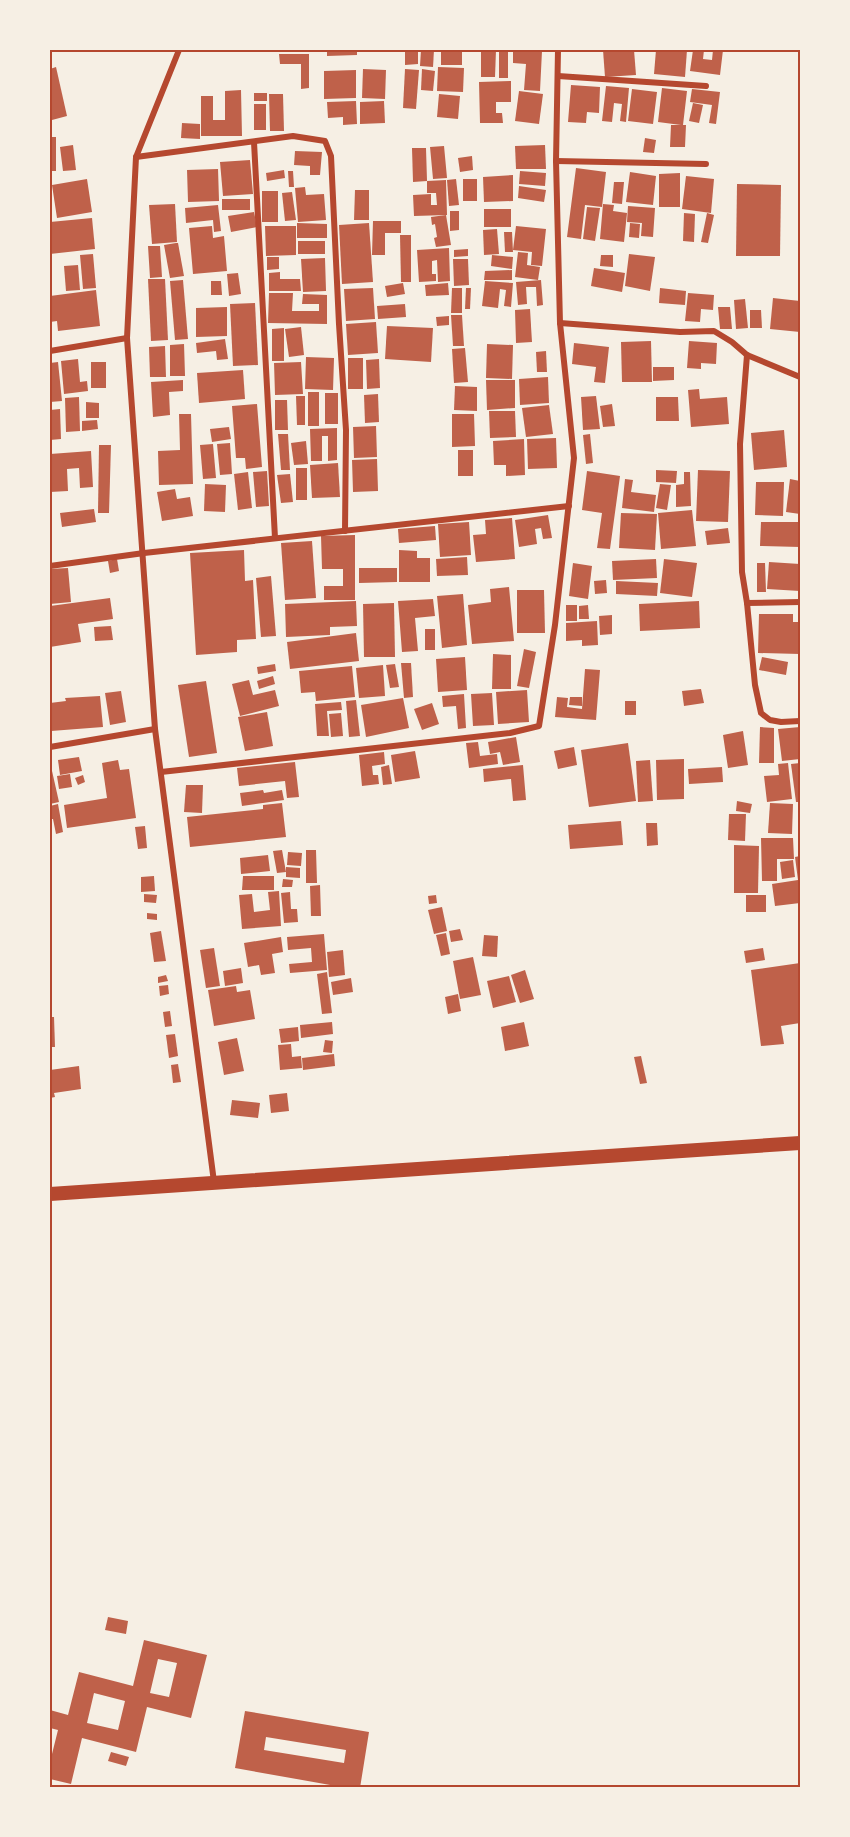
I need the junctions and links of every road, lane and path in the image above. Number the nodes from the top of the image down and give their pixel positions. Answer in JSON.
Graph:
{"nodes":[{"id":1,"x":179,"y":50,"type":"edge"},
{"id":2,"x":558,"y":50,"type":"edge"},
{"id":3,"x":558,"y":76,"type":"junction"},
{"id":4,"x":706,"y":86,"type":"dead end"},
{"id":5,"x":254,"y":142,"type":"junction"},
{"id":6,"x":136,"y":157,"type":"junction"},
{"id":7,"x":556,"y":161,"type":"junction"},
{"id":8,"x":705,"y":164,"type":"dead end"},
{"id":9,"x":560,"y":323,"type":"junction"},
{"id":10,"x":127,"y":338,"type":"junction"},
{"id":11,"x":50,"y":351,"type":"edge"},
{"id":12,"x":747,"y":355,"type":"junction"},
{"id":13,"x":801,"y":377,"type":"edge"},
{"id":14,"x":569,"y":506,"type":"junction"},
{"id":15,"x":345,"y":531,"type":"junction"},
{"id":16,"x":275,"y":538,"type":"junction"},
{"id":17,"x":144,"y":553,"type":"junction"},
{"id":18,"x":50,"y":566,"type":"edge"},
{"id":19,"x":801,"y":602,"type":"edge"},
{"id":20,"x":747,"y":603,"type":"junction"},
{"id":21,"x":801,"y":721,"type":"edge"},
{"id":22,"x":155,"y":729,"type":"junction"},
{"id":23,"x":50,"y":747,"type":"edge"},
{"id":24,"x":161,"y":772,"type":"junction"},
{"id":25,"x":801,"y":1143,"type":"edge"},
{"id":26,"x":214,"y":1183,"type":"junction"},
{"id":27,"x":50,"y":1194,"type":"edge"}],
"edges":[{"from":1,"to":6,"type":"street"},
{"from":2,"to":3,"type":"street"},
{"from":3,"to":4,"type":"street"},
{"from":3,"to":7,"type":"street"},
{"from":5,"to":6,"type":"street"},
{"from":5,"to":15,"type":"street"},
{"from":5,"to":16,"type":"street"},
{"from":6,"to":10,"type":"street"},
{"from":7,"to":8,"type":"street"},
{"from":7,"to":9,"type":"street"},
{"from":9,"to":12,"type":"street"},
{"from":9,"to":14,"type":"street"},
{"from":10,"to":11,"type":"street"},
{"from":10,"to":17,"type":"street"},
{"from":12,"to":13,"type":"street"},
{"from":12,"to":20,"type":"street"},
{"from":14,"to":15,"type":"street"},
{"from":14,"to":24,"type":"street"},
{"from":15,"to":16,"type":"street"},
{"from":16,"to":17,"type":"street"},
{"from":17,"to":18,"type":"street"},
{"from":17,"to":22,"type":"street"},
{"from":19,"to":20,"type":"street"},
{"from":20,"to":21,"type":"street"},
{"from":22,"to":23,"type":"street"},
{"from":22,"to":24,"type":"street"},
{"from":24,"to":26,"type":"street"},
{"from":25,"to":26,"type":"main road"},
{"from":26,"to":27,"type":"main road"}]}
